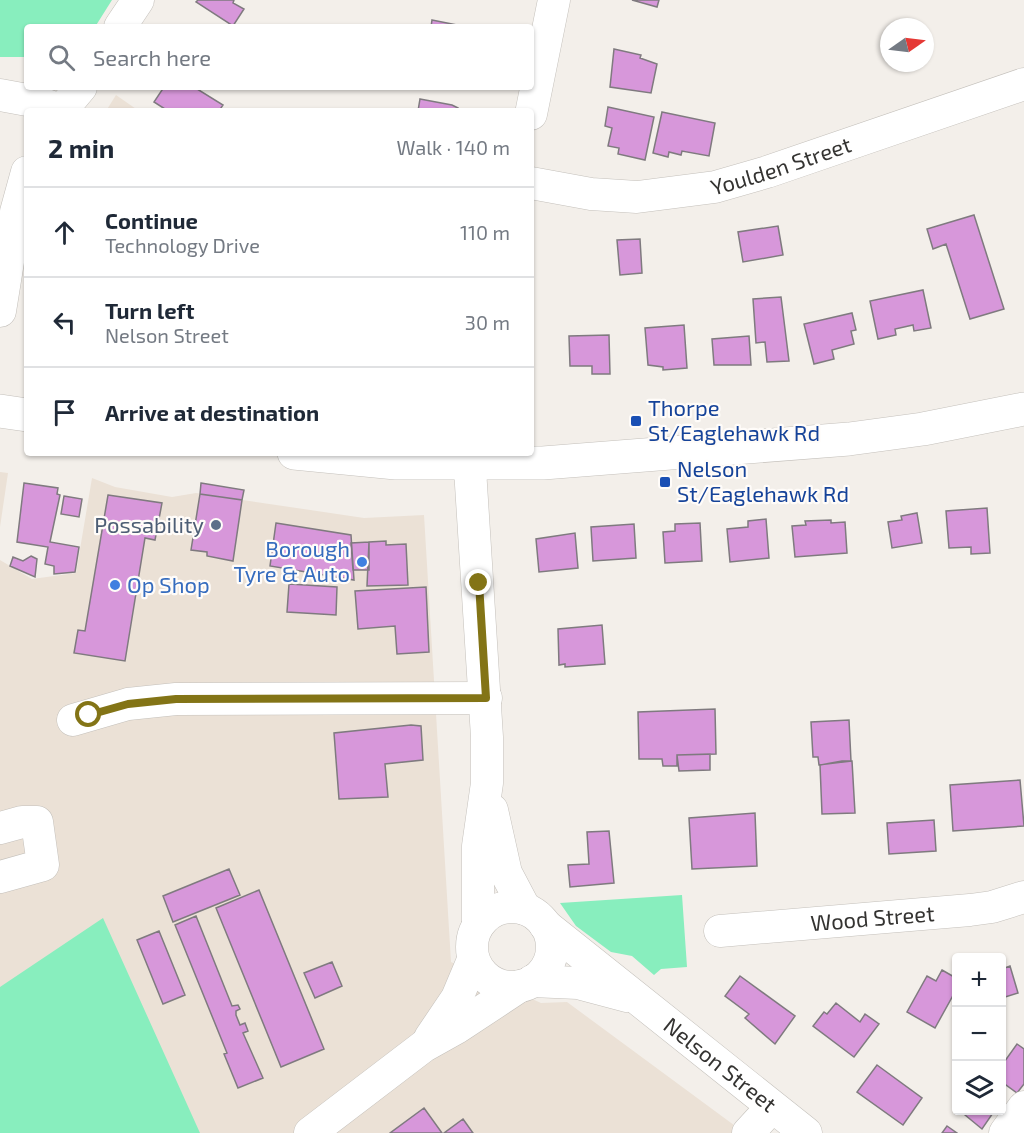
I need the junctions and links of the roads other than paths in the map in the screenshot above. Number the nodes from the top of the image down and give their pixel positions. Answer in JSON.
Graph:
{"nodes":[{"id":1,"x":138,"y":0,"type":"edge"},
{"id":2,"x":554,"y":0,"type":"edge"},
{"id":3,"x":122,"y":24,"type":"edge"},
{"id":4,"x":1024,"y":84,"type":"edge"},
{"id":5,"x":78,"y":90,"type":"edge"},
{"id":6,"x":0,"y":95,"type":"edge"},
{"id":7,"x":53,"y":108,"type":"edge"},
{"id":8,"x":64,"y":108,"type":"edge"},
{"id":9,"x":532,"y":108,"type":"edge"},
{"id":10,"x":24,"y":183,"type":"edge"},
{"id":11,"x":534,"y":184,"type":"edge"},
{"id":12,"x":0,"y":311,"type":"edge"},
{"id":13,"x":1024,"y":409,"type":"edge"},
{"id":14,"x":0,"y":411,"type":"edge"},
{"id":15,"x":24,"y":415,"type":"edge"},
{"id":16,"x":325,"y":456,"type":"edge"},
{"id":17,"x":470,"y":459,"type":"edge"},
{"id":18,"x":486,"y":698,"type":"junction"},
{"id":19,"x":73,"y":720,"type":"dead end"},
{"id":20,"x":487,"y":783,"type":"junction"},
{"id":21,"x":0,"y":828,"type":"edge"},
{"id":22,"x":0,"y":877,"type":"edge"},
{"id":23,"x":1024,"y":897,"type":"edge"},
{"id":24,"x":535,"y":917,"type":"junction"},
{"id":25,"x":478,"y":925,"type":"junction"},
{"id":26,"x":720,"y":931,"type":"dead end"},
{"id":27,"x":473,"y":960,"type":"junction"},
{"id":28,"x":526,"y":983,"type":"junction"},
{"id":29,"x":634,"y":998,"type":"junction"},
{"id":30,"x":424,"y":1046,"type":"junction"},
{"id":31,"x":1024,"y":1107,"type":"edge"},
{"id":32,"x":771,"y":1108,"type":"junction"},
{"id":33,"x":310,"y":1133,"type":"edge"},
{"id":34,"x":748,"y":1133,"type":"edge"},
{"id":35,"x":806,"y":1133,"type":"edge"},
{"id":36,"x":1005,"y":1133,"type":"edge"}],
"edges":[{"from":1,"to":3,"type":"street"},
{"from":2,"to":9,"type":"street"},
{"from":4,"to":11,"type":"street","name":"Youlden Street"},
{"from":5,"to":8,"type":"street"},
{"from":6,"to":7,"type":"street"},
{"from":10,"to":12,"type":"street"},
{"from":13,"to":17,"type":"main road"},
{"from":14,"to":15,"type":"main road"},
{"from":16,"to":17,"type":"main road"},
{"from":17,"to":18,"type":"street","name":"Nelson Street"},
{"from":18,"to":19,"type":"street"},
{"from":18,"to":20,"type":"street","name":"Nelson Street"},
{"from":20,"to":24,"type":"street","name":"Nelson Street"},
{"from":20,"to":25,"type":"street","name":"Nelson Street"},
{"from":21,"to":22,"type":"street"},
{"from":23,"to":26,"type":"street","name":"Wood Street"},
{"from":24,"to":25,"type":"street"},
{"from":24,"to":28,"type":"street"},
{"from":24,"to":29,"type":"street","name":"Nelson Street"},
{"from":25,"to":27,"type":"street"},
{"from":27,"to":28,"type":"street"},
{"from":27,"to":30,"type":"street"},
{"from":28,"to":29,"type":"street","name":"Nelson Street"},
{"from":28,"to":30,"type":"street"},
{"from":29,"to":32,"type":"street","name":"Nelson Street"},
{"from":30,"to":33,"type":"street"},
{"from":31,"to":36,"type":"street"},
{"from":32,"to":34,"type":"street"},
{"from":32,"to":35,"type":"street","name":"Nelson Street"}]}
